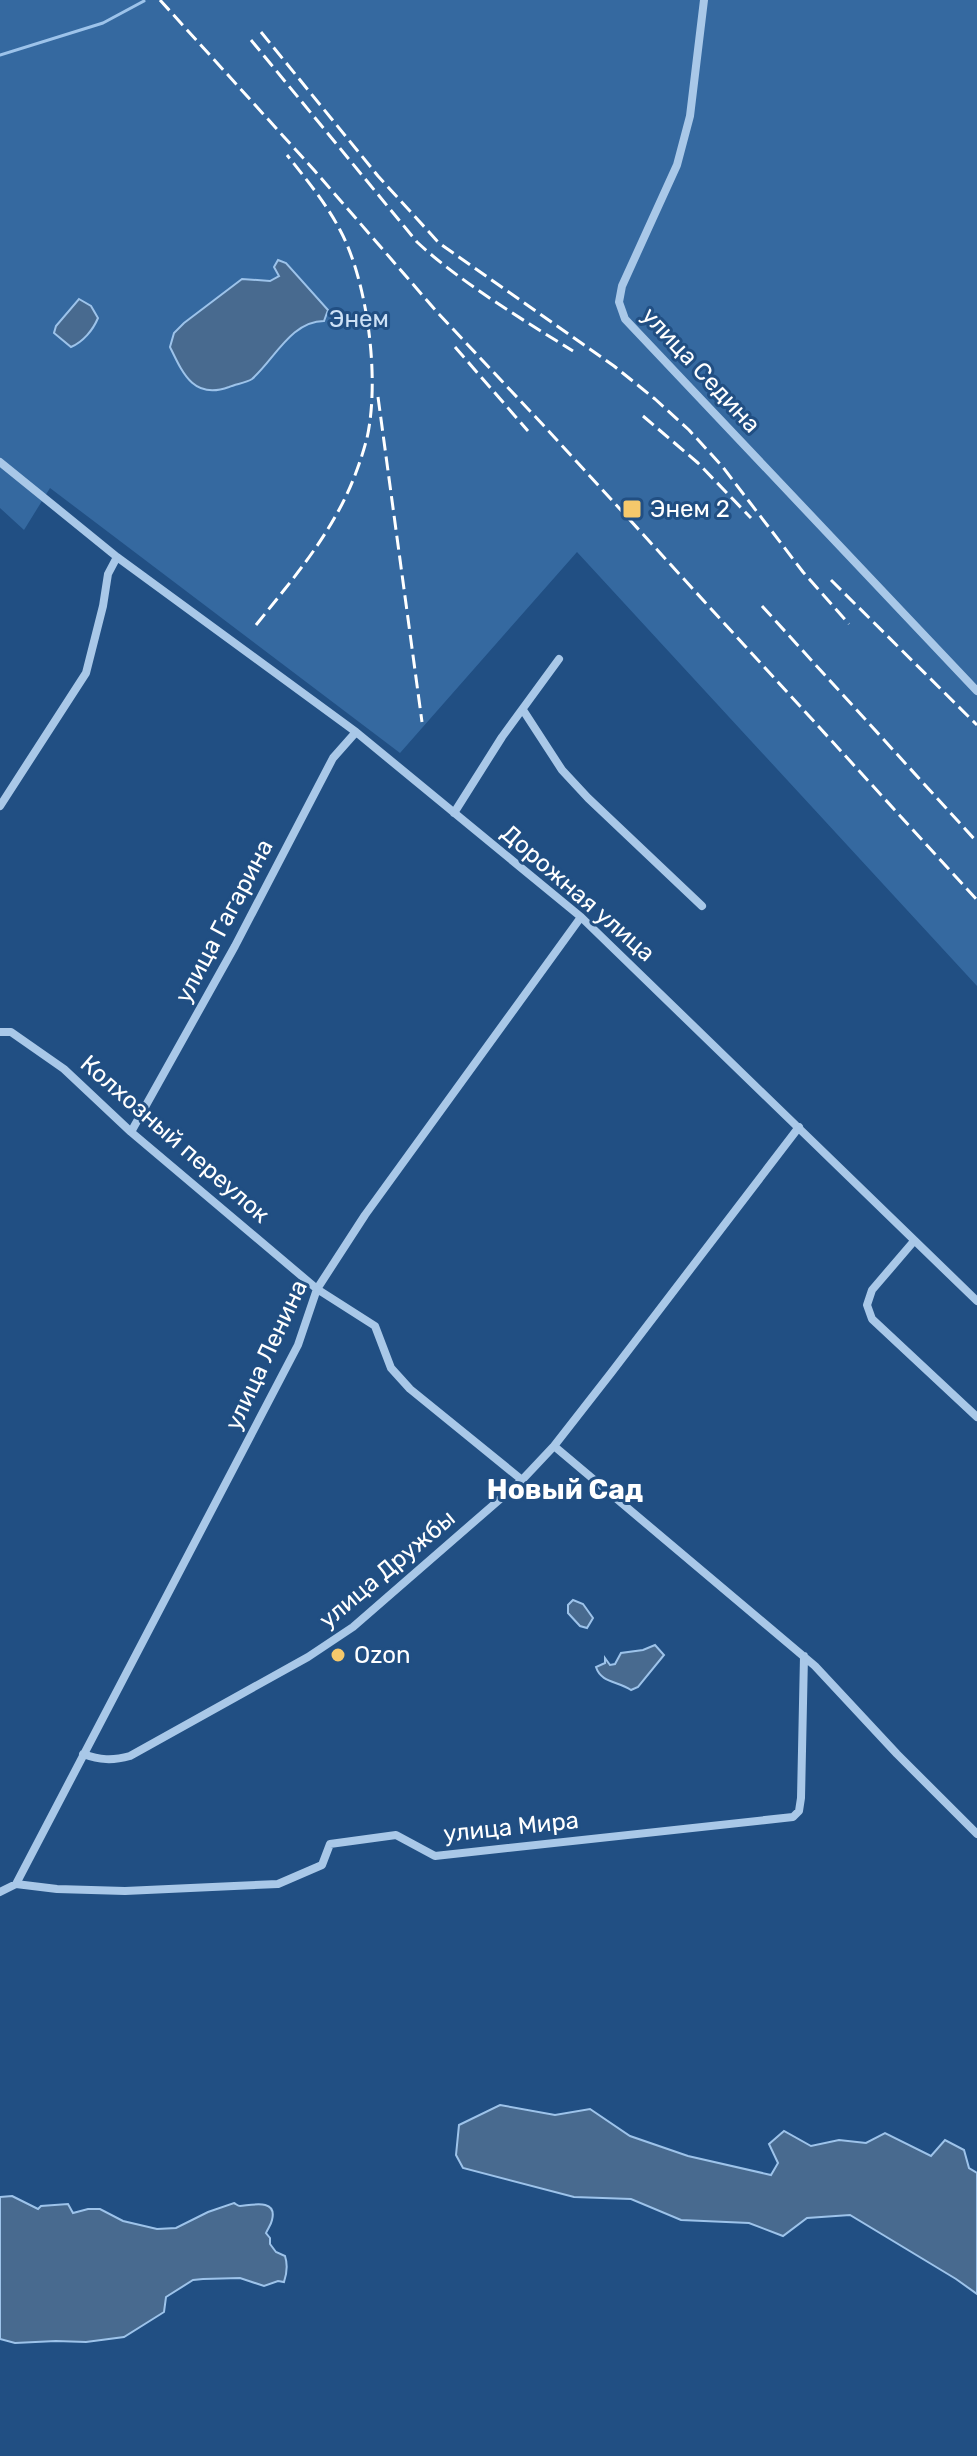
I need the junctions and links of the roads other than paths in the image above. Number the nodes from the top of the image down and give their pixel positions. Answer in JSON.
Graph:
{"nodes":[{"id":1,"x":704,"y":0,"type":"edge"},
{"id":2,"x":0,"y":462,"type":"edge"},
{"id":3,"x":117,"y":557,"type":"junction"},
{"id":4,"x":559,"y":659,"type":"dead end"},
{"id":5,"x":977,"y":691,"type":"edge"},
{"id":6,"x":523,"y":710,"type":"junction"},
{"id":7,"x":356,"y":732,"type":"junction"},
{"id":8,"x":0,"y":806,"type":"edge"},
{"id":9,"x":454,"y":813,"type":"junction"},
{"id":10,"x":702,"y":906,"type":"dead end"},
{"id":11,"x":581,"y":917,"type":"junction"},
{"id":12,"x":0,"y":1032,"type":"edge"},
{"id":13,"x":799,"y":1127,"type":"junction"},
{"id":14,"x":131,"y":1132,"type":"junction"},
{"id":15,"x":914,"y":1241,"type":"junction"},
{"id":16,"x":317,"y":1289,"type":"junction"},
{"id":17,"x":977,"y":1301,"type":"edge"},
{"id":18,"x":977,"y":1417,"type":"edge"},
{"id":19,"x":554,"y":1446,"type":"junction"},
{"id":20,"x":522,"y":1480,"type":"junction"},
{"id":21,"x":804,"y":1656,"type":"junction"},
{"id":22,"x":83,"y":1754,"type":"junction"},
{"id":23,"x":977,"y":1834,"type":"edge"},
{"id":24,"x":16,"y":1884,"type":"junction"},
{"id":25,"x":0,"y":1892,"type":"edge"}],
"edges":[{"from":1,"to":5,"type":"street","name":"улица Седина"},
{"from":2,"to":3,"type":"street","name":"Дорожная улица"},
{"from":3,"to":7,"type":"street","name":"Дорожная улица"},
{"from":3,"to":8,"type":"street"},
{"from":4,"to":6,"type":"street"},
{"from":6,"to":9,"type":"street"},
{"from":6,"to":10,"type":"street"},
{"from":7,"to":9,"type":"street","name":"Дорожная улица"},
{"from":7,"to":14,"type":"street","name":"улица Гагарина"},
{"from":9,"to":11,"type":"street","name":"Дорожная улица"},
{"from":11,"to":13,"type":"street","name":"Дорожная улица"},
{"from":11,"to":16,"type":"street","name":"улица Ленина"},
{"from":12,"to":14,"type":"street","name":"Колхозный переулок"},
{"from":13,"to":15,"type":"street","name":"Дорожная улица"},
{"from":13,"to":19,"type":"street","name":"улица Дружбы"},
{"from":14,"to":16,"type":"street","name":"Колхозный переулок"},
{"from":15,"to":17,"type":"street","name":"Дорожная улица"},
{"from":15,"to":18,"type":"street"},
{"from":16,"to":20,"type":"street"},
{"from":16,"to":22,"type":"street","name":"улица Ленина"},
{"from":19,"to":20,"type":"street","name":"улица Дружбы"},
{"from":19,"to":21,"type":"street"},
{"from":20,"to":22,"type":"street","name":"улица Дружбы"},
{"from":21,"to":23,"type":"street"},
{"from":21,"to":24,"type":"street","name":"улица Мира"},
{"from":22,"to":24,"type":"street","name":"улица Ленина"},
{"from":24,"to":25,"type":"street"}]}
